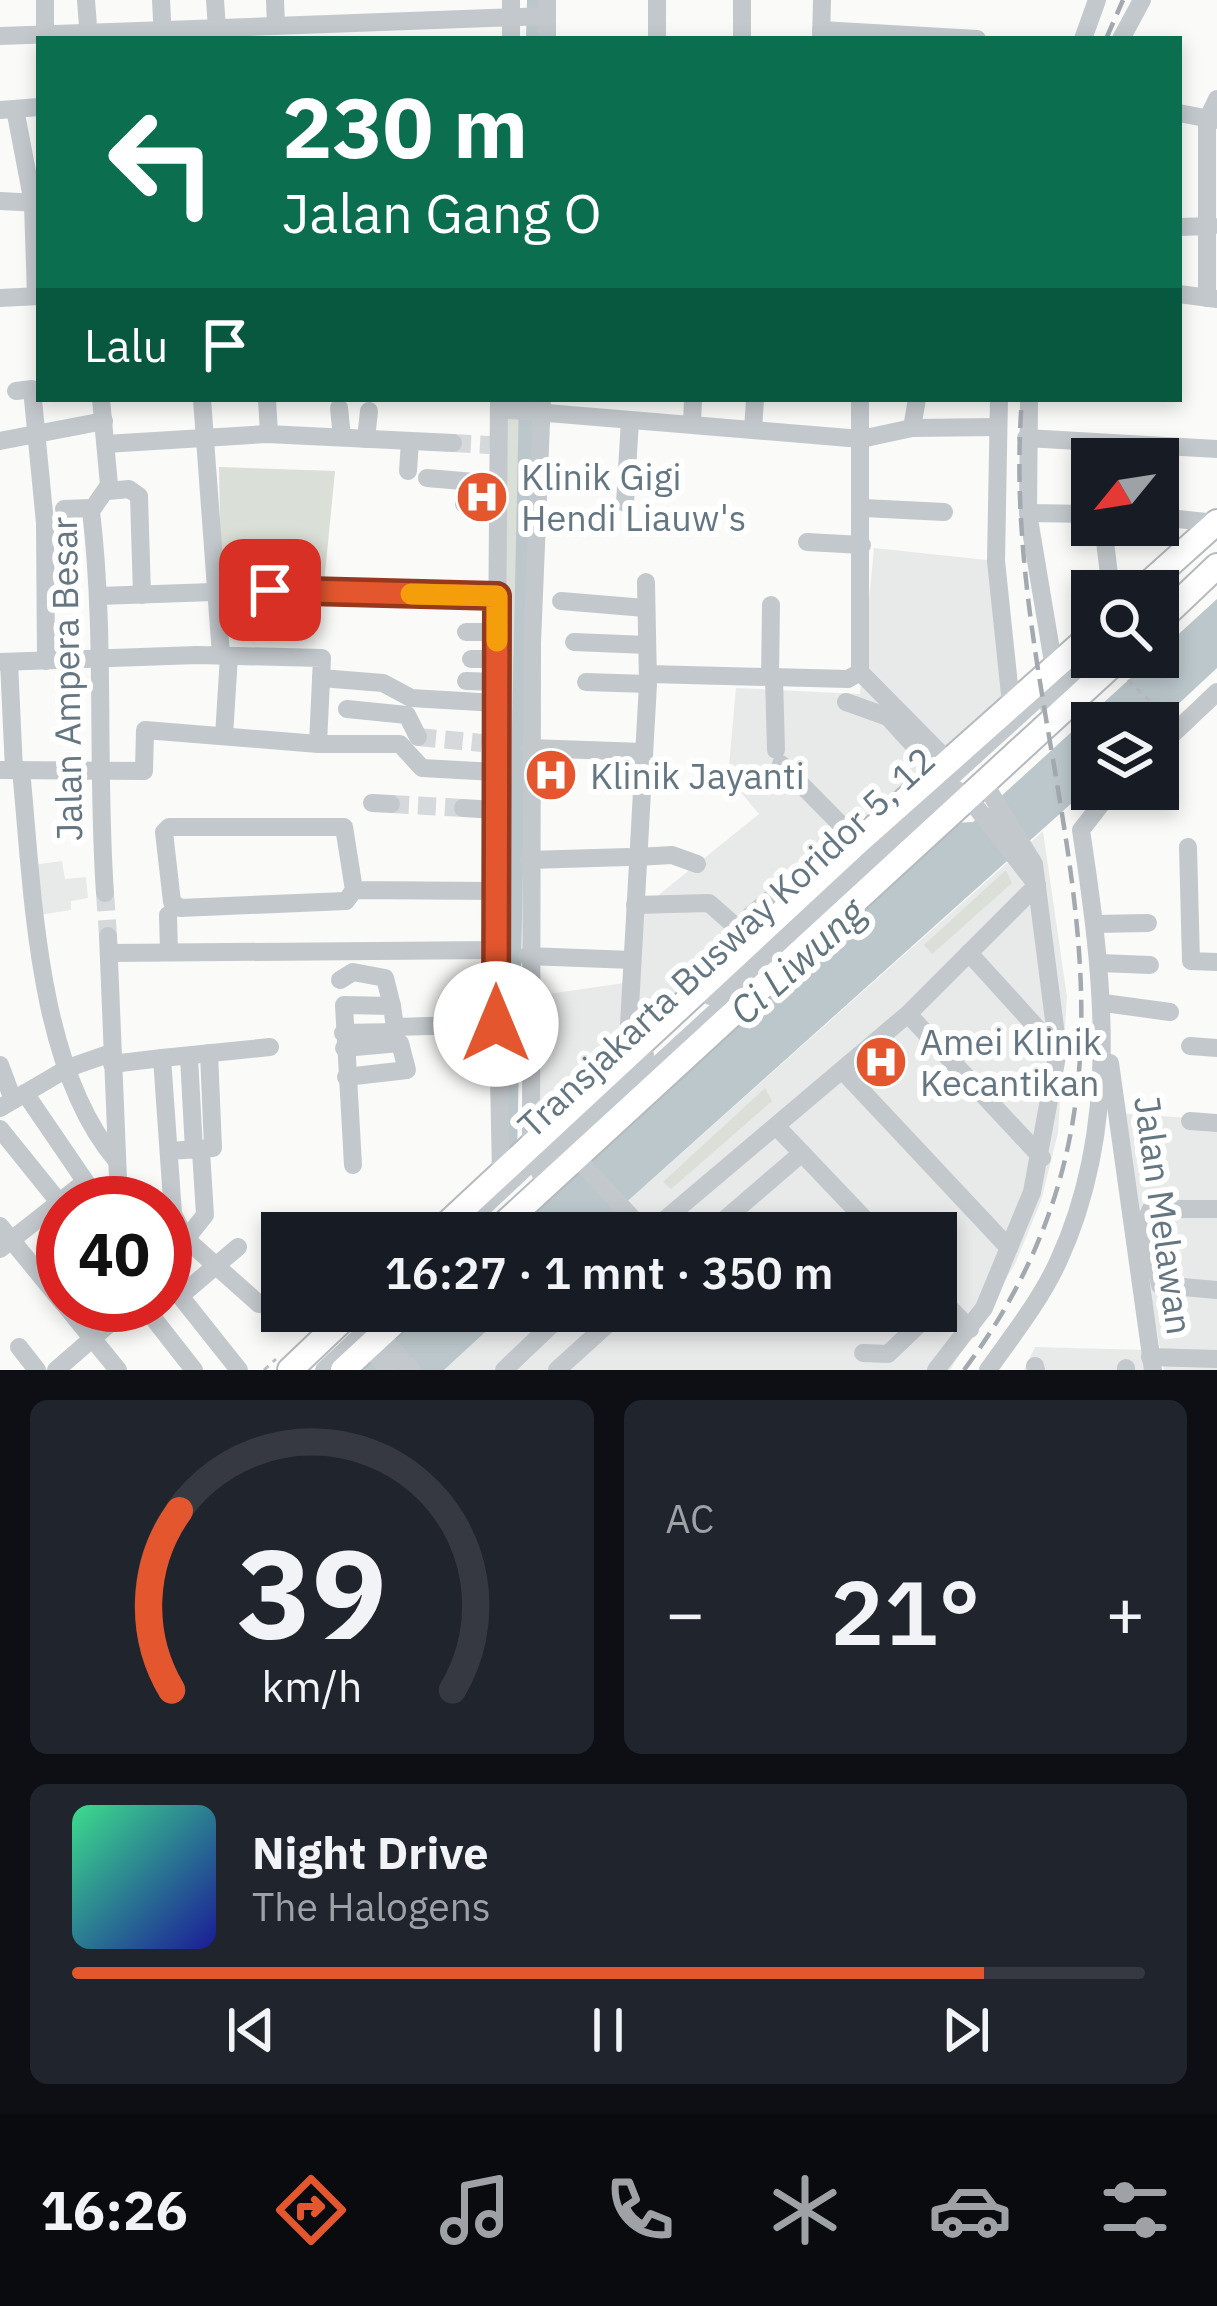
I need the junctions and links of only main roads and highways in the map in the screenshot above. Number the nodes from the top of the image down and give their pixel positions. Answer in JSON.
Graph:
{"nodes":[{"id":1,"x":1217,"y":522,"type":"edge"},
{"id":2,"x":1217,"y":566,"type":"edge"},
{"id":3,"x":1163,"y":570,"type":"edge"},
{"id":4,"x":1179,"y":602,"type":"edge"},
{"id":5,"x":1071,"y":653,"type":"edge"},
{"id":6,"x":1113,"y":678,"type":"edge"},
{"id":7,"x":741,"y":977,"type":"junction"},
{"id":8,"x":460,"y":1212,"type":"edge"},
{"id":9,"x":520,"y":1212,"type":"edge"},
{"id":10,"x":330,"y":1332,"type":"edge"},
{"id":11,"x":382,"y":1344,"type":"edge"},
{"id":12,"x":290,"y":1370,"type":"edge"},
{"id":13,"x":343,"y":1370,"type":"edge"}],
"edges":[{"from":1,"to":3,"type":"main road"},
{"from":2,"to":4,"type":"main road"},
{"from":5,"to":7,"type":"main road"},
{"from":6,"to":7,"type":"main road"},
{"from":7,"to":8,"type":"main road"},
{"from":7,"to":9,"type":"main road"},
{"from":10,"to":12,"type":"main road"},
{"from":11,"to":13,"type":"main road"}]}
